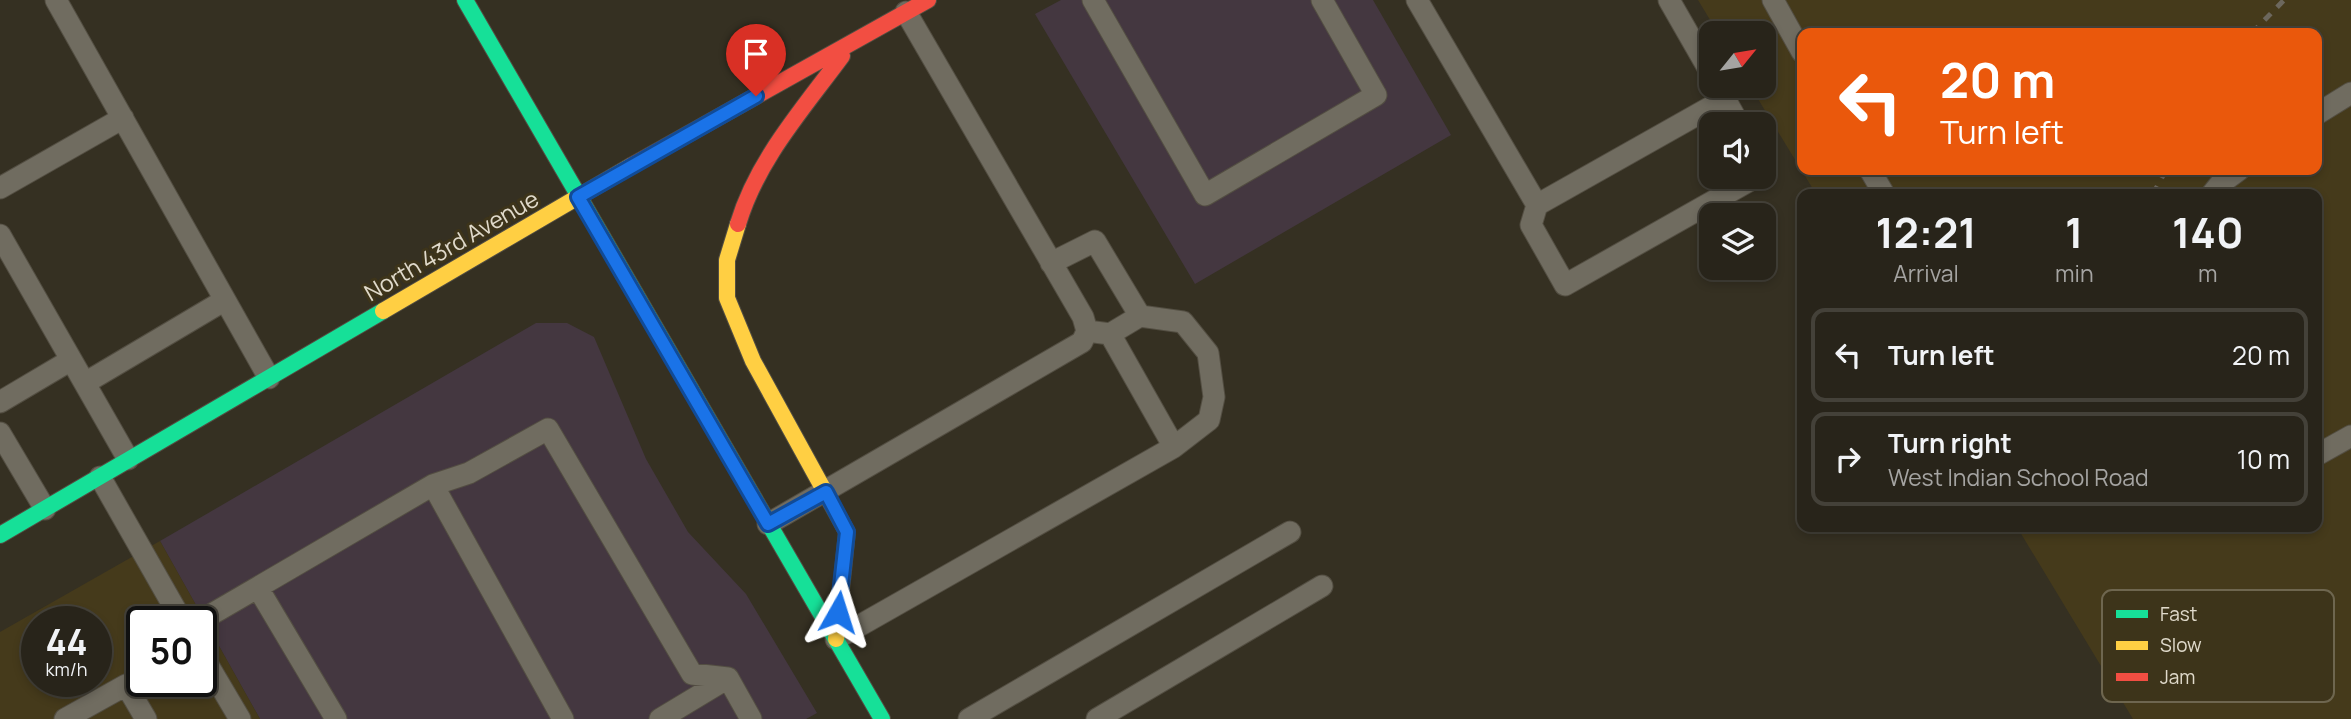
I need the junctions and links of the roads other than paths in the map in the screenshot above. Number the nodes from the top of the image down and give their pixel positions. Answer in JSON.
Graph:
{"nodes":[{"id":1,"x":56,"y":0,"type":"edge"},
{"id":2,"x":465,"y":0,"type":"edge"},
{"id":3,"x":928,"y":0,"type":"edge"},
{"id":4,"x":1093,"y":0,"type":"edge"},
{"id":5,"x":1322,"y":0,"type":"edge"},
{"id":6,"x":1417,"y":0,"type":"edge"},
{"id":7,"x":1670,"y":0,"type":"edge"},
{"id":8,"x":1773,"y":0,"type":"edge"},
{"id":9,"x":906,"y":12,"type":"junction"},
{"id":10,"x":855,"y":41,"type":"junction"},
{"id":11,"x":1797,"y":43,"type":"edge"},
{"id":12,"x":1699,"y":52,"type":"edge"},
{"id":13,"x":2351,"y":93,"type":"edge"},
{"id":14,"x":1712,"y":98,"type":"edge"},
{"id":15,"x":2322,"y":111,"type":"edge"},
{"id":16,"x":123,"y":118,"type":"junction"},
{"id":17,"x":2232,"y":175,"type":"edge"},
{"id":18,"x":0,"y":188,"type":"edge"},
{"id":19,"x":1735,"y":189,"type":"edge"},
{"id":20,"x":2216,"y":189,"type":"edge"},
{"id":21,"x":578,"y":197,"type":"junction"},
{"id":22,"x":1537,"y":205,"type":"junction"},
{"id":23,"x":0,"y":235,"type":"edge"},
{"id":24,"x":1051,"y":263,"type":"junction"},
{"id":25,"x":225,"y":300,"type":"junction"},
{"id":26,"x":1140,"y":316,"type":"junction"},
{"id":27,"x":1087,"y":331,"type":"junction"},
{"id":28,"x":1110,"y":334,"type":"junction"},
{"id":29,"x":71,"y":360,"type":"junction"},
{"id":30,"x":269,"y":378,"type":"junction"},
{"id":31,"x":85,"y":383,"type":"junction"},
{"id":32,"x":0,"y":402,"type":"edge"},
{"id":33,"x":0,"y":433,"type":"edge"},
{"id":34,"x":2351,"y":436,"type":"edge"},
{"id":35,"x":1174,"y":447,"type":"junction"},
{"id":36,"x":2322,"y":452,"type":"edge"},
{"id":37,"x":128,"y":459,"type":"junction"},
{"id":38,"x":100,"y":477,"type":"junction"},
{"id":39,"x":433,"y":485,"type":"junction"},
{"id":40,"x":826,"y":492,"type":"junction"},
{"id":41,"x":45,"y":509,"type":"junction"},
{"id":42,"x":768,"y":524,"type":"junction"},
{"id":43,"x":1290,"y":532,"type":"dead end"},
{"id":44,"x":0,"y":535,"type":"edge"},
{"id":45,"x":1322,"y":586,"type":"dead end"},
{"id":46,"x":258,"y":587,"type":"junction"},
{"id":47,"x":174,"y":606,"type":"edge"},
{"id":48,"x":217,"y":611,"type":"edge"},
{"id":49,"x":835,"y":639,"type":"junction"},
{"id":50,"x":728,"y":678,"type":"junction"},
{"id":51,"x":217,"y":680,"type":"edge"},
{"id":52,"x":65,"y":719,"type":"edge"},
{"id":53,"x":146,"y":719,"type":"edge"},
{"id":54,"x":240,"y":719,"type":"edge"},
{"id":55,"x":336,"y":719,"type":"edge"},
{"id":56,"x":563,"y":719,"type":"edge"},
{"id":57,"x":660,"y":719,"type":"edge"},
{"id":58,"x":751,"y":719,"type":"edge"},
{"id":59,"x":882,"y":719,"type":"edge"},
{"id":60,"x":969,"y":719,"type":"edge"},
{"id":61,"x":1097,"y":719,"type":"edge"}],
"edges":[{"from":1,"to":16,"type":"lane"},
{"from":2,"to":21,"type":"main road"},
{"from":3,"to":9,"type":"main road","name":"North 43rd Avenue"},
{"from":4,"to":5,"type":"lane"},
{"from":6,"to":22,"type":"lane"},
{"from":7,"to":12,"type":"lane"},
{"from":8,"to":11,"type":"lane"},
{"from":9,"to":10,"type":"main road","name":"North 43rd Avenue"},
{"from":9,"to":24,"type":"lane"},
{"from":10,"to":21,"type":"main road","name":"North 43rd Avenue"},
{"from":10,"to":40,"type":"main road"},
{"from":13,"to":15,"type":"lane"},
{"from":14,"to":22,"type":"lane"},
{"from":16,"to":18,"type":"lane"},
{"from":16,"to":25,"type":"lane"},
{"from":17,"to":20,"type":"lane"},
{"from":19,"to":22,"type":"lane"},
{"from":21,"to":30,"type":"main road","name":"North 43rd Avenue"},
{"from":21,"to":42,"type":"main road"},
{"from":23,"to":29,"type":"lane"},
{"from":24,"to":26,"type":"lane"},
{"from":24,"to":27,"type":"lane"},
{"from":25,"to":30,"type":"lane"},
{"from":25,"to":31,"type":"lane"},
{"from":26,"to":28,"type":"lane"},
{"from":26,"to":35,"type":"lane"},
{"from":27,"to":28,"type":"lane"},
{"from":27,"to":40,"type":"lane"},
{"from":28,"to":35,"type":"lane"},
{"from":29,"to":31,"type":"lane"},
{"from":29,"to":32,"type":"lane"},
{"from":30,"to":37,"type":"main road","name":"North 43rd Avenue"},
{"from":31,"to":37,"type":"lane"},
{"from":33,"to":41,"type":"lane"},
{"from":34,"to":36,"type":"lane"},
{"from":35,"to":49,"type":"lane"},
{"from":37,"to":38,"type":"main road","name":"North 43rd Avenue"},
{"from":38,"to":41,"type":"main road","name":"North 43rd Avenue"},
{"from":38,"to":47,"type":"lane"},
{"from":39,"to":46,"type":"lane"},
{"from":39,"to":50,"type":"lane"},
{"from":39,"to":56,"type":"lane"},
{"from":40,"to":42,"type":"lane"},
{"from":40,"to":49,"type":"main road"},
{"from":41,"to":44,"type":"main road","name":"North 43rd Avenue"},
{"from":42,"to":49,"type":"main road"},
{"from":43,"to":60,"type":"lane"},
{"from":45,"to":61,"type":"lane"},
{"from":46,"to":48,"type":"lane"},
{"from":46,"to":55,"type":"lane"},
{"from":49,"to":59,"type":"main road"},
{"from":50,"to":57,"type":"lane"},
{"from":50,"to":58,"type":"lane"},
{"from":51,"to":54,"type":"lane"},
{"from":52,"to":53,"type":"lane"}]}
